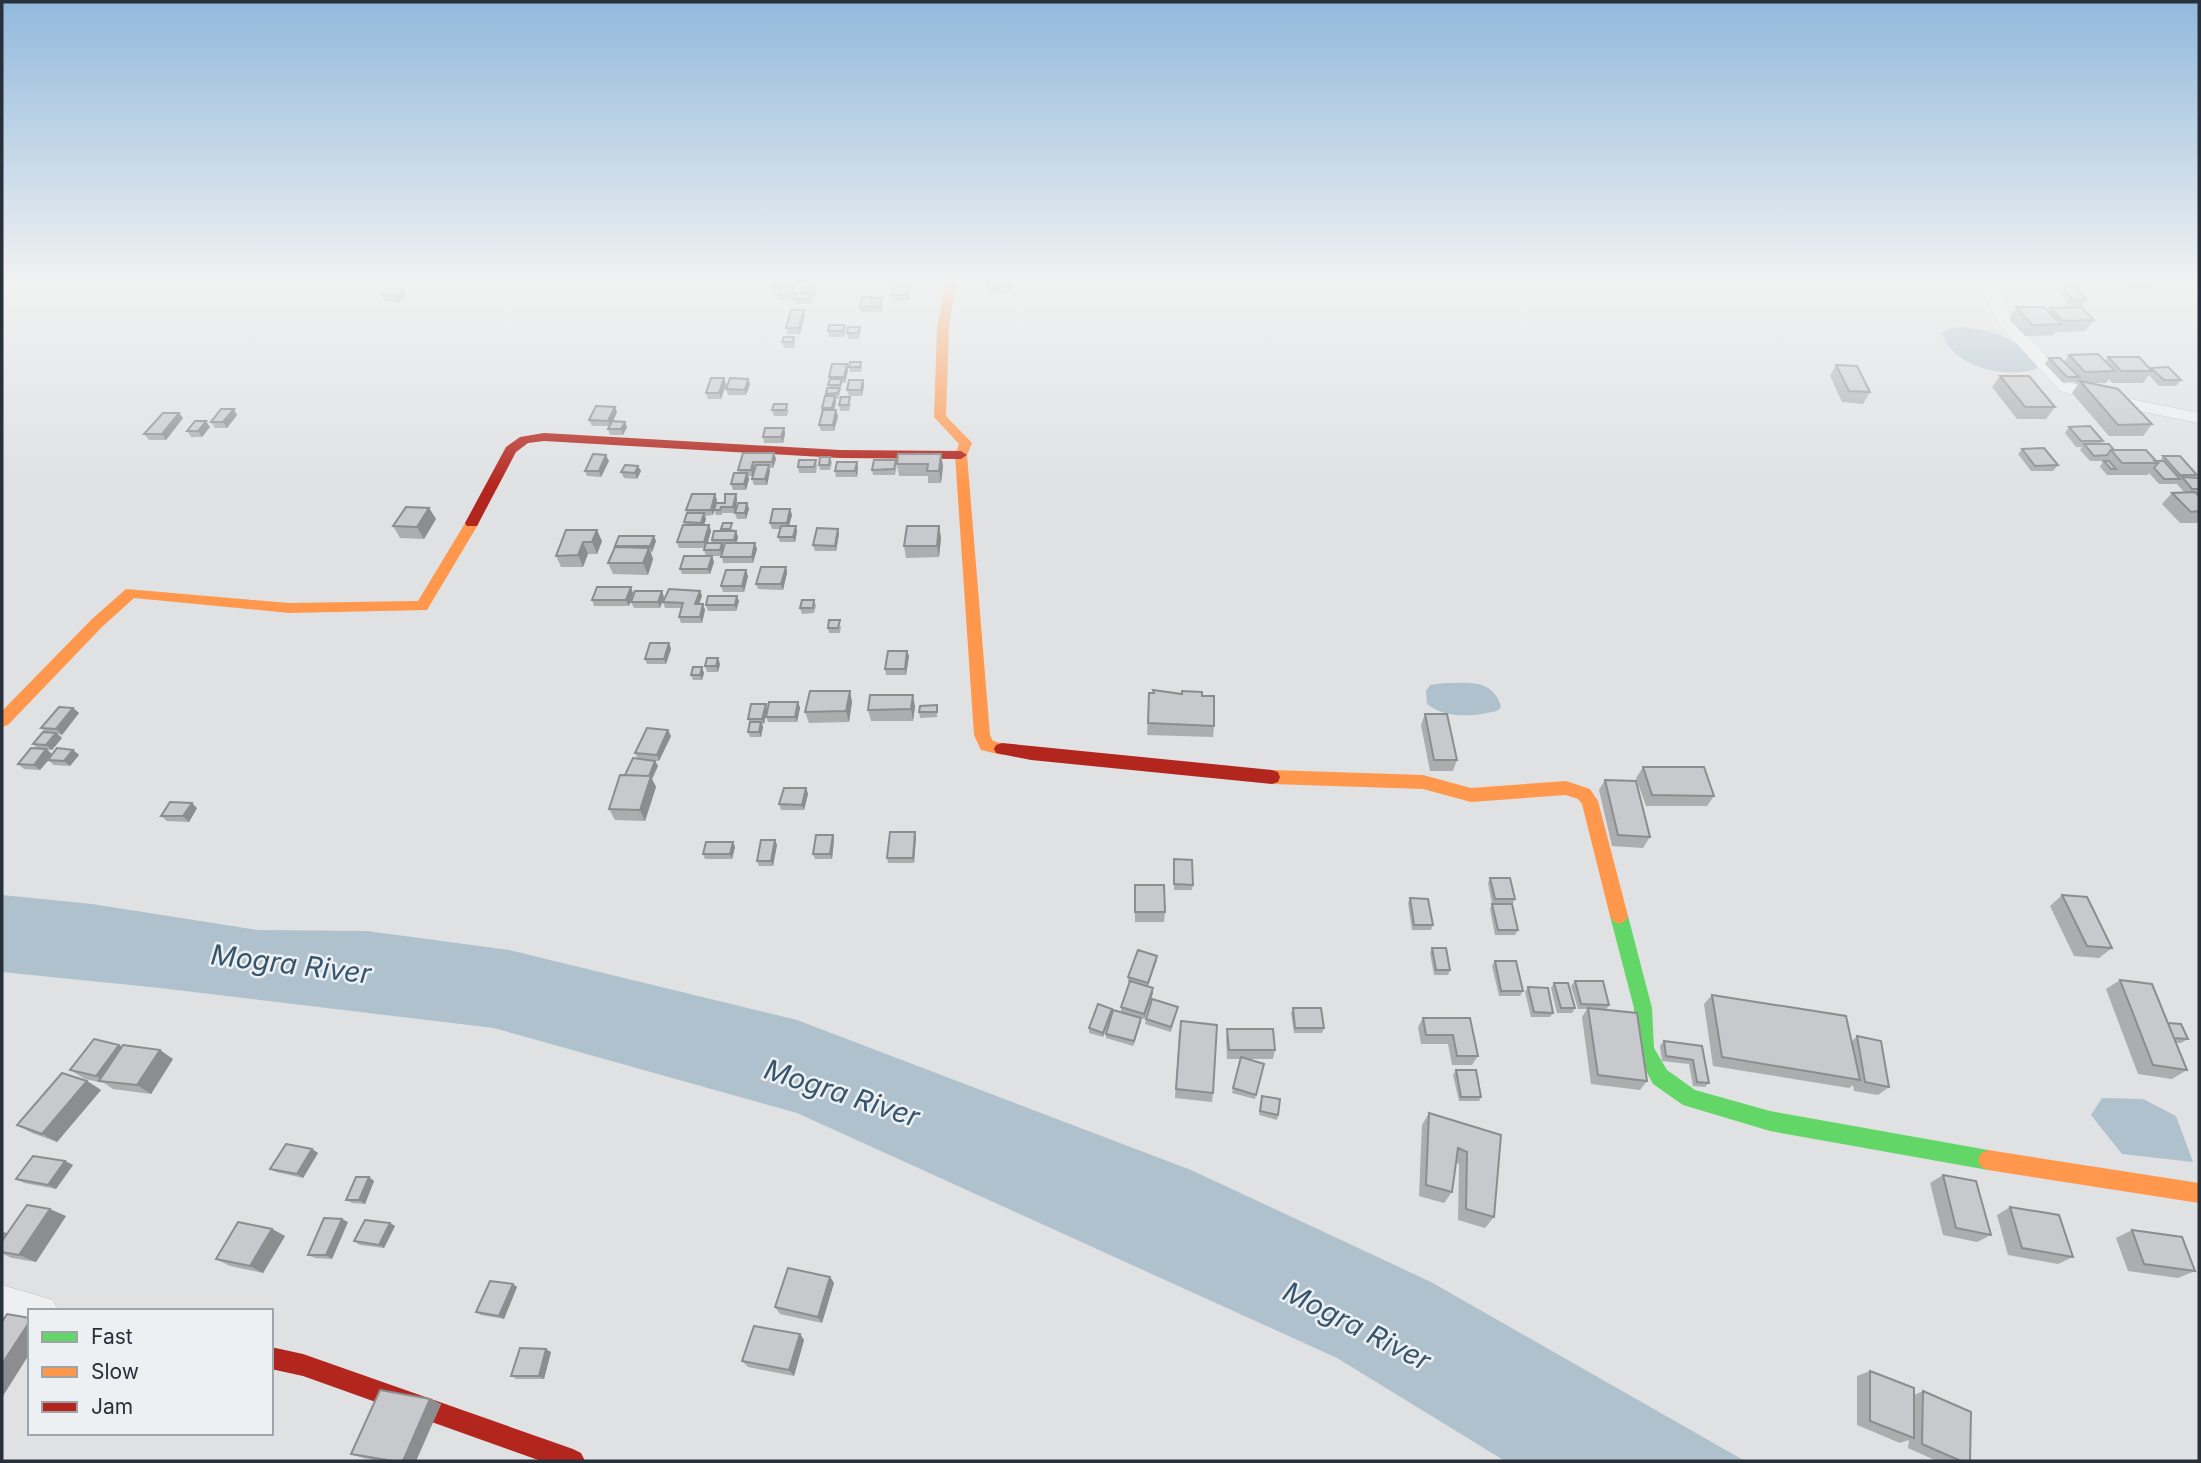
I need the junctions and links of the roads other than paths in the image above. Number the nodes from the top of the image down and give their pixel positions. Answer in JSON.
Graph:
{"nodes":[{"id":1,"x":942,"y":349,"type":"edge"},
{"id":2,"x":2031,"y":349,"type":"edge"},
{"id":3,"x":2199,"y":418,"type":"edge"},
{"id":4,"x":961,"y":455,"type":"junction"},
{"id":5,"x":2,"y":721,"type":"edge"},
{"id":6,"x":2199,"y":1193,"type":"edge"},
{"id":7,"x":2,"y":1301,"type":"edge"},
{"id":8,"x":34,"y":1309,"type":"edge"},
{"id":9,"x":273,"y":1358,"type":"edge"},
{"id":10,"x":573,"y":1461,"type":"edge"}],
"edges":[{"from":1,"to":4,"type":"street"},
{"from":2,"to":3,"type":"street"},
{"from":4,"to":5,"type":"street"},
{"from":4,"to":6,"type":"street"},
{"from":7,"to":8,"type":"street"},
{"from":9,"to":10,"type":"street"}]}
